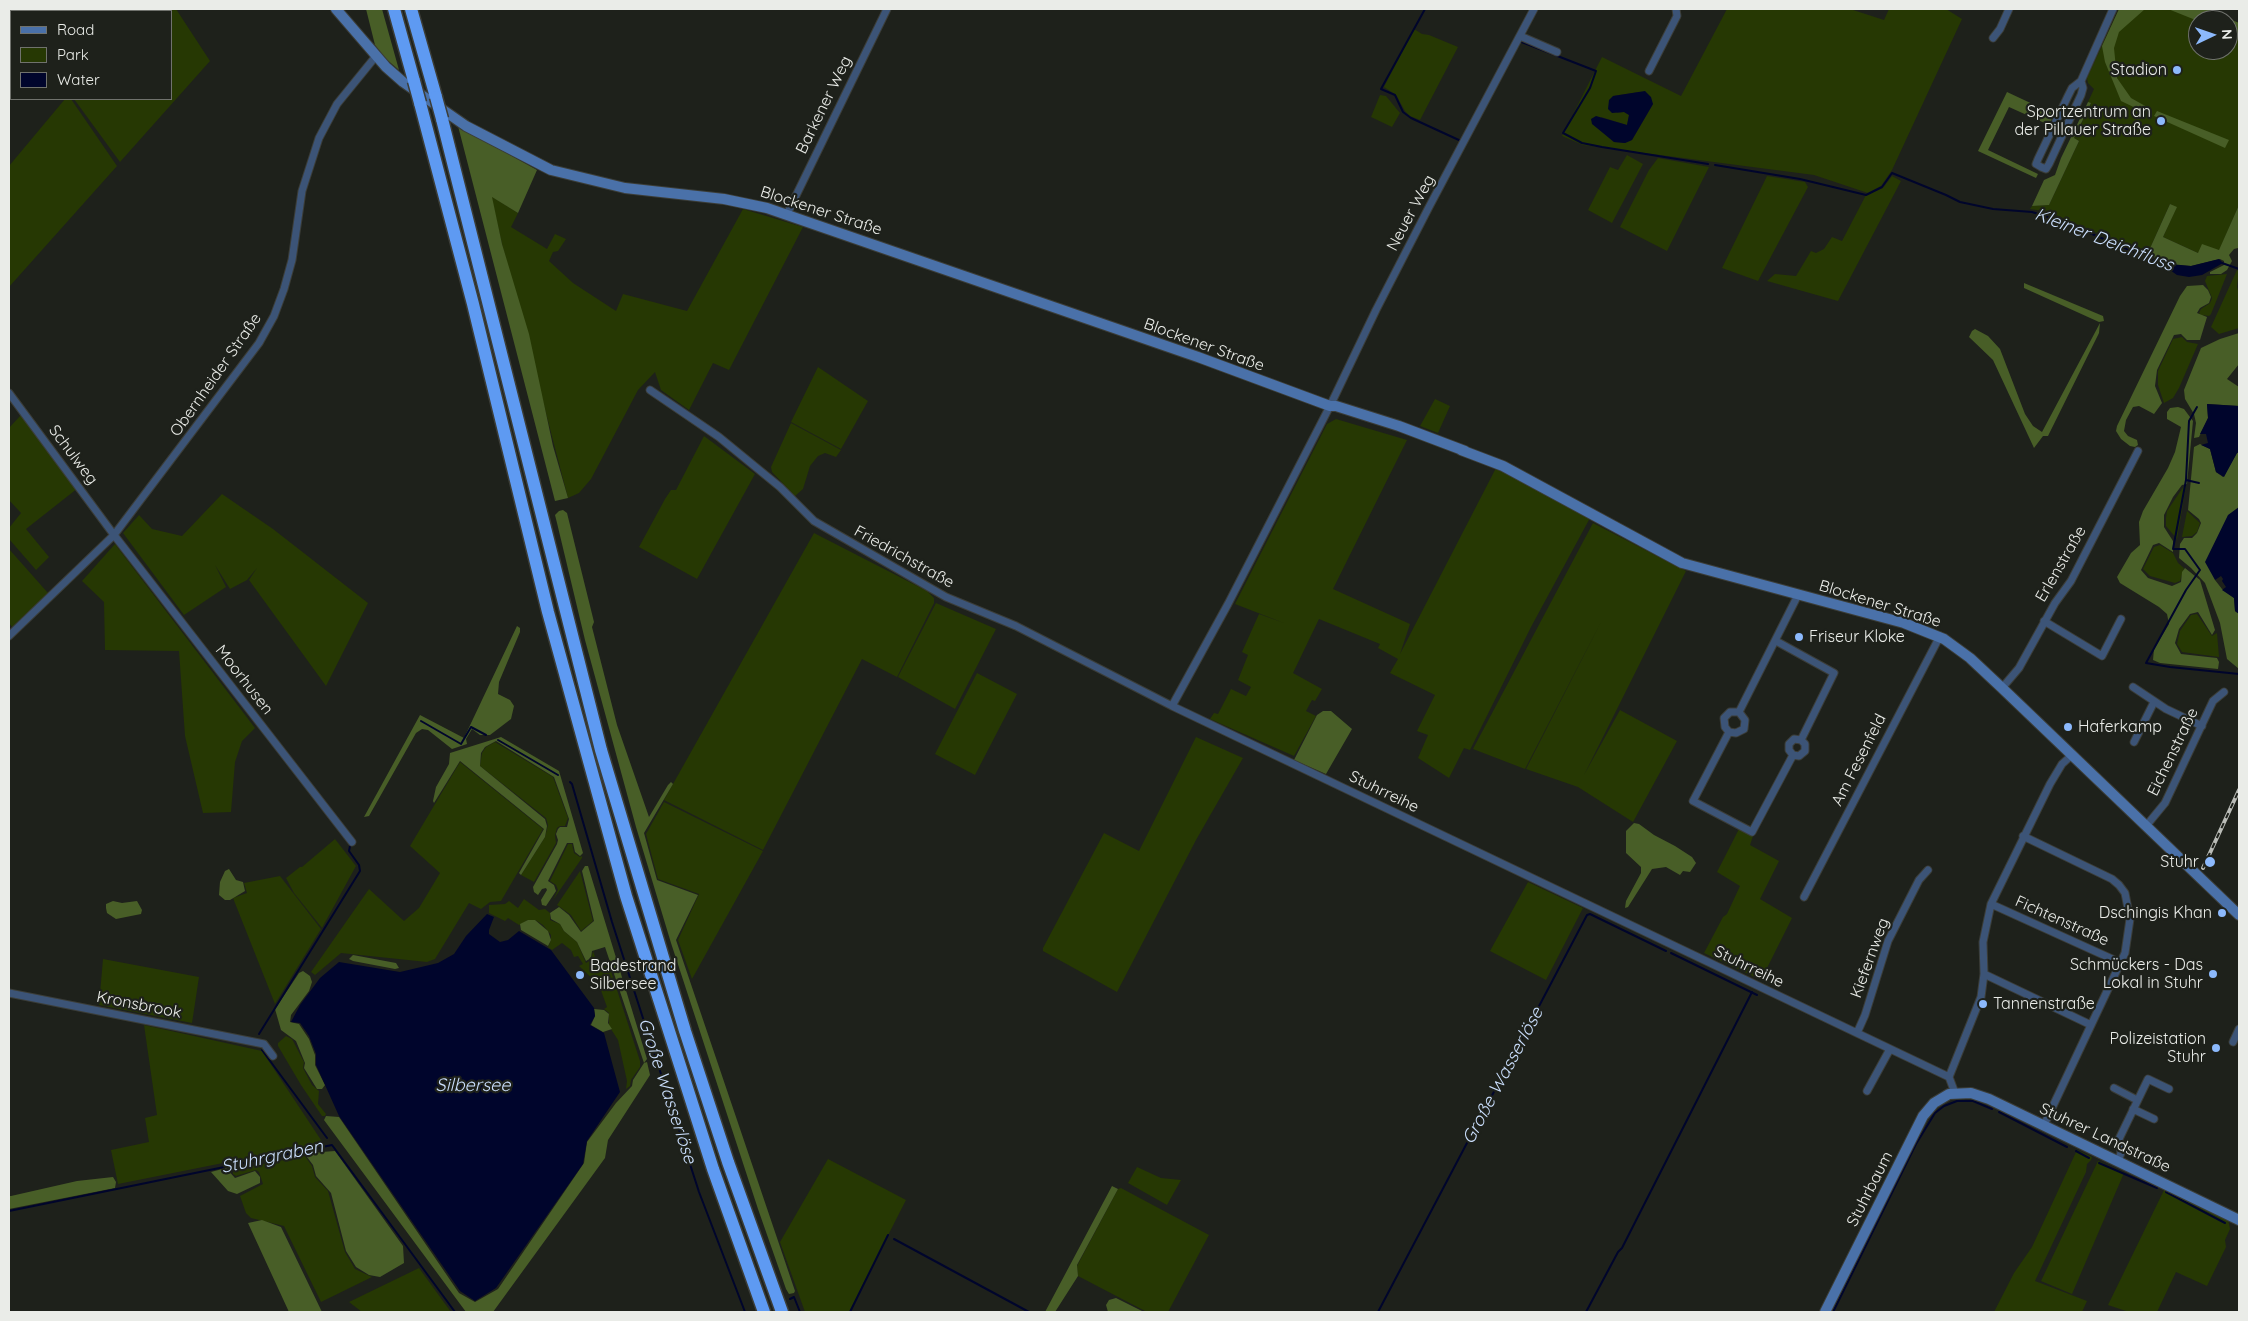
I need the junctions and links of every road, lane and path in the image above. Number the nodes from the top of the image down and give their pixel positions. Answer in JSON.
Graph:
{"nodes":[{"id":1,"x":336,"y":9,"type":"edge"},
{"id":2,"x":394,"y":9,"type":"edge"},
{"id":3,"x":411,"y":9,"type":"edge"},
{"id":4,"x":887,"y":9,"type":"edge"},
{"id":5,"x":1534,"y":9,"type":"edge"},
{"id":6,"x":1676,"y":9,"type":"edge"},
{"id":7,"x":2009,"y":9,"type":"edge"},
{"id":8,"x":2113,"y":9,"type":"edge"},
{"id":9,"x":1993,"y":38,"type":"dead end"},
{"id":10,"x":1518,"y":39,"type":"junction"},
{"id":11,"x":1557,"y":52,"type":"dead end"},
{"id":12,"x":376,"y":56,"type":"junction"},
{"id":13,"x":1649,"y":71,"type":"dead end"},
{"id":14,"x":2081,"y":81,"type":"junction"},
{"id":15,"x":787,"y":214,"type":"junction"},
{"id":16,"x":650,"y":390,"type":"dead end"},
{"id":17,"x":9,"y":393,"type":"edge"},
{"id":18,"x":1330,"y":406,"type":"junction"},
{"id":19,"x":2138,"y":451,"type":"dead end"},
{"id":20,"x":114,"y":535,"type":"junction"},
{"id":21,"x":1798,"y":595,"type":"junction"},
{"id":22,"x":2121,"y":619,"type":"dead end"},
{"id":23,"x":2044,"y":621,"type":"junction"},
{"id":24,"x":9,"y":636,"type":"edge"},
{"id":25,"x":1940,"y":636,"type":"junction"},
{"id":26,"x":1776,"y":641,"type":"junction"},
{"id":27,"x":2133,"y":687,"type":"dead end"},
{"id":28,"x":2002,"y":688,"type":"junction"},
{"id":29,"x":2224,"y":692,"type":"dead end"},
{"id":30,"x":2154,"y":702,"type":"junction"},
{"id":31,"x":1172,"y":706,"type":"junction"},
{"id":32,"x":1739,"y":712,"type":"junction"},
{"id":33,"x":2202,"y":726,"type":"junction"},
{"id":34,"x":1729,"y":732,"type":"junction"},
{"id":35,"x":1801,"y":740,"type":"junction"},
{"id":36,"x":2134,"y":742,"type":"dead end"},
{"id":37,"x":1793,"y":755,"type":"junction"},
{"id":38,"x":2072,"y":755,"type":"junction"},
{"id":39,"x":2146,"y":826,"type":"junction"},
{"id":40,"x":2023,"y":836,"type":"junction"},
{"id":41,"x":352,"y":842,"type":"dead end"},
{"id":42,"x":1928,"y":870,"type":"dead end"},
{"id":43,"x":1804,"y":897,"type":"dead end"},
{"id":44,"x":1991,"y":904,"type":"junction"},
{"id":45,"x":2239,"y":915,"type":"edge"},
{"id":46,"x":2121,"y":962,"type":"junction"},
{"id":47,"x":1984,"y":974,"type":"junction"},
{"id":48,"x":9,"y":993,"type":"edge"},
{"id":49,"x":2091,"y":1025,"type":"junction"},
{"id":50,"x":2239,"y":1029,"type":"edge"},
{"id":51,"x":1857,"y":1033,"type":"junction"},
{"id":52,"x":2233,"y":1042,"type":"dead end"},
{"id":53,"x":1890,"y":1049,"type":"junction"},
{"id":54,"x":272,"y":1056,"type":"dead end"},
{"id":55,"x":1949,"y":1077,"type":"junction"},
{"id":56,"x":2114,"y":1088,"type":"dead end"},
{"id":57,"x":2169,"y":1089,"type":"dead end"},
{"id":58,"x":1867,"y":1091,"type":"dead end"},
{"id":59,"x":1955,"y":1093,"type":"junction"},
{"id":60,"x":2137,"y":1100,"type":"junction"},
{"id":61,"x":2133,"y":1109,"type":"junction"},
{"id":62,"x":2154,"y":1119,"type":"dead end"},
{"id":63,"x":2044,"y":1125,"type":"junction"},
{"id":64,"x":2118,"y":1161,"type":"junction"},
{"id":65,"x":2239,"y":1220,"type":"edge"},
{"id":66,"x":764,"y":1312,"type":"edge"},
{"id":67,"x":782,"y":1312,"type":"edge"},
{"id":68,"x":1825,"y":1312,"type":"edge"}],
"edges":[{"from":1,"to":12,"type":"street","name":"Blockener Straße"},
{"from":2,"to":66,"type":"highway","bridge":true},
{"from":3,"to":67,"type":"highway","bridge":true},
{"from":4,"to":15,"type":"street","name":"Barkener Weg"},
{"from":5,"to":10,"type":"street","name":"Neuer Weg"},
{"from":6,"to":13,"type":"street"},
{"from":7,"to":9,"type":"street"},
{"from":8,"to":14,"type":"street"},
{"from":10,"to":11,"type":"street"},
{"from":10,"to":18,"type":"street","name":"Neuer Weg"},
{"from":12,"to":15,"type":"street","name":"Blockener Straße"},
{"from":12,"to":20,"type":"street","name":"Obernheider Straße"},
{"from":14,"to":14,"type":"street"},
{"from":15,"to":18,"type":"street","name":"Blockener Straße"},
{"from":16,"to":31,"type":"street","name":"Friedrichstraße"},
{"from":17,"to":20,"type":"street","name":"Schulweg"},
{"from":18,"to":21,"type":"street","name":"Blockener Straße"},
{"from":18,"to":31,"type":"street"},
{"from":19,"to":23,"type":"street","name":"Erlenstraße"},
{"from":20,"to":24,"type":"street","name":"Obernheider Straße"},
{"from":20,"to":41,"type":"street","name":"Moorhusen"},
{"from":21,"to":25,"type":"street","name":"Blockener Straße"},
{"from":21,"to":26,"type":"street"},
{"from":22,"to":23,"type":"street"},
{"from":23,"to":28,"type":"street","name":"Erlenstraße"},
{"from":25,"to":28,"type":"street","name":"Blockener Straße"},
{"from":25,"to":43,"type":"street","name":"Am Fesenfeld"},
{"from":26,"to":32,"type":"street"},
{"from":26,"to":35,"type":"street"},
{"from":27,"to":30,"type":"street"},
{"from":28,"to":38,"type":"street","name":"Blockener Straße"},
{"from":29,"to":33,"type":"street","name":"Eichenstraße"},
{"from":30,"to":33,"type":"street"},
{"from":30,"to":36,"type":"street"},
{"from":31,"to":51,"type":"street","name":"Stuhrreihe"},
{"from":32,"to":34,"type":"street"},
{"from":32,"to":34,"type":"street"},
{"from":33,"to":39,"type":"street","name":"Eichenstraße"},
{"from":34,"to":37,"type":"street"},
{"from":35,"to":37,"type":"street"},
{"from":35,"to":37,"type":"street"},
{"from":38,"to":39,"type":"street","name":"Blockener Straße"},
{"from":38,"to":40,"type":"street"},
{"from":39,"to":45,"type":"street","name":"Blockener Straße"},
{"from":40,"to":44,"type":"street"},
{"from":40,"to":46,"type":"street"},
{"from":42,"to":51,"type":"street","name":"Kiefernweg"},
{"from":44,"to":46,"type":"street","name":"Fichtenstraße"},
{"from":44,"to":47,"type":"street"},
{"from":46,"to":49,"type":"street"},
{"from":47,"to":49,"type":"street"},
{"from":47,"to":55,"type":"street"},
{"from":48,"to":54,"type":"street","name":"Kronsbrook"},
{"from":49,"to":63,"type":"street"},
{"from":50,"to":52,"type":"street"},
{"from":51,"to":53,"type":"street","name":"Stuhrreihe"},
{"from":53,"to":55,"type":"street","name":"Stuhrreihe"},
{"from":53,"to":58,"type":"street"},
{"from":55,"to":59,"type":"street"},
{"from":56,"to":60,"type":"street"},
{"from":57,"to":60,"type":"street"},
{"from":59,"to":63,"type":"street","name":"Stuhrer Landstraße"},
{"from":59,"to":68,"type":"street","name":"Stuhrbaum"},
{"from":60,"to":61,"type":"street"},
{"from":61,"to":62,"type":"street"},
{"from":61,"to":64,"type":"street"},
{"from":63,"to":64,"type":"street","name":"Stuhrer Landstraße"},
{"from":64,"to":65,"type":"street","name":"Stuhrer Landstraße"}]}
